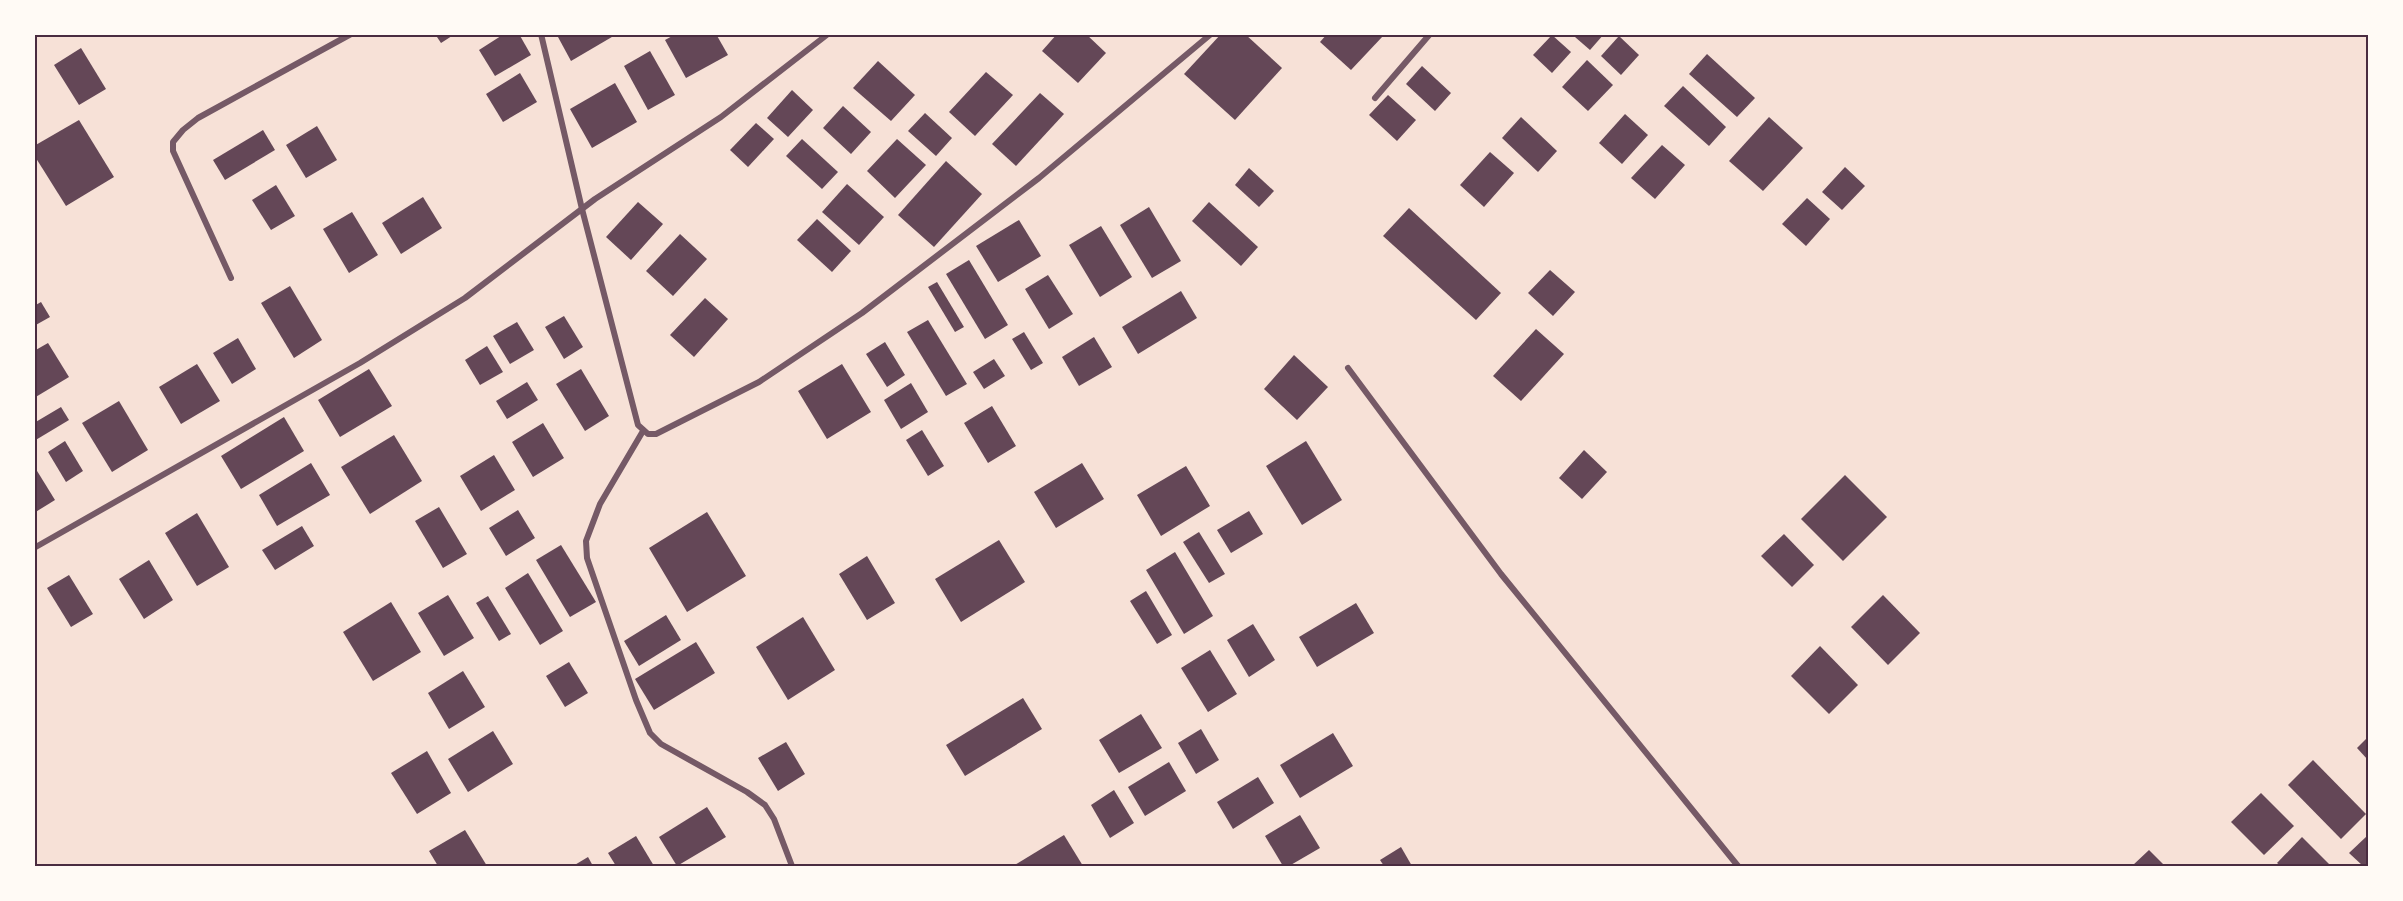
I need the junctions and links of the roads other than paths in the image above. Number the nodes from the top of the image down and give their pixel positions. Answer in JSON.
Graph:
{"nodes":[{"id":1,"x":351,"y":34,"type":"edge"},
{"id":2,"x":541,"y":34,"type":"edge"},
{"id":3,"x":828,"y":34,"type":"edge"},
{"id":4,"x":1211,"y":34,"type":"edge"},
{"id":5,"x":1430,"y":34,"type":"edge"},
{"id":6,"x":1375,"y":98,"type":"dead end"},
{"id":7,"x":582,"y":209,"type":"junction"},
{"id":8,"x":231,"y":278,"type":"dead end"},
{"id":9,"x":1348,"y":368,"type":"dead end"},
{"id":10,"x":643,"y":431,"type":"junction"},
{"id":11,"x":34,"y":548,"type":"edge"},
{"id":12,"x":792,"y":867,"type":"edge"},
{"id":13,"x":1738,"y":867,"type":"edge"}],
"edges":[{"from":1,"to":8,"type":"street"},
{"from":2,"to":7,"type":"street"},
{"from":3,"to":7,"type":"street"},
{"from":4,"to":10,"type":"street"},
{"from":5,"to":6,"type":"street"},
{"from":7,"to":10,"type":"street"},
{"from":7,"to":11,"type":"street"},
{"from":9,"to":13,"type":"street"},
{"from":10,"to":12,"type":"street"}]}
